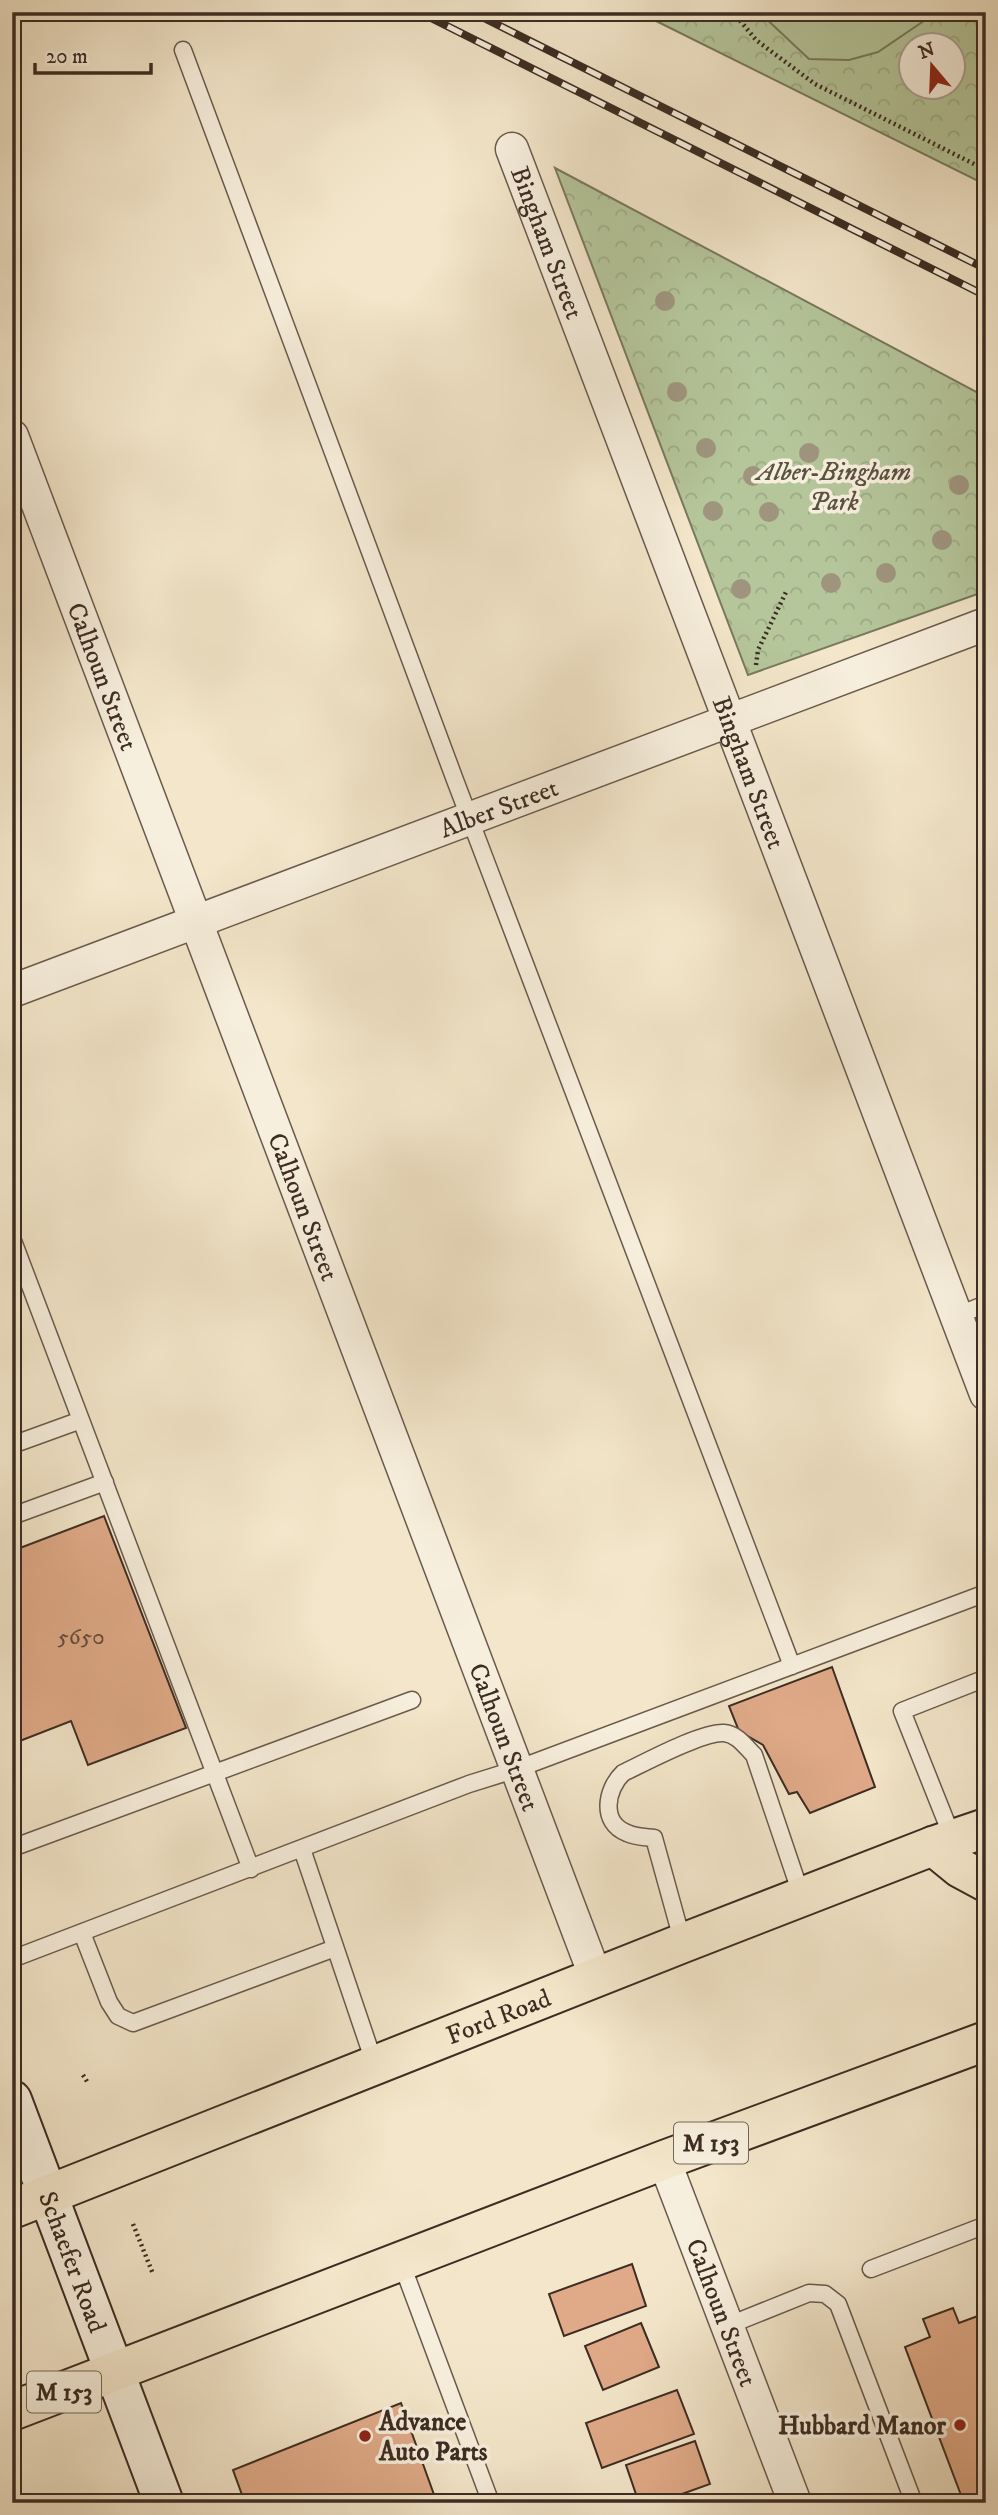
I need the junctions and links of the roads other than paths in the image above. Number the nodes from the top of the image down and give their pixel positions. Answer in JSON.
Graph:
{"nodes":[{"id":1,"x":183,"y":50,"type":"dead end"},
{"id":2,"x":512,"y":149,"type":"dead end"},
{"id":3,"x":12,"y":436,"type":"edge"},
{"id":4,"x":986,"y":624,"type":"edge"},
{"id":5,"x":729,"y":720,"type":"junction"},
{"id":6,"x":470,"y":818,"type":"junction"},
{"id":7,"x":196,"y":921,"type":"junction"},
{"id":8,"x":12,"y":991,"type":"edge"},
{"id":9,"x":12,"y":1238,"type":"edge"},
{"id":10,"x":986,"y":1304,"type":"edge"},
{"id":11,"x":956,"y":1316,"type":"junction"},
{"id":12,"x":986,"y":1394,"type":"edge"},
{"id":13,"x":81,"y":1420,"type":"junction"},
{"id":14,"x":12,"y":1445,"type":"edge"},
{"id":15,"x":105,"y":1482,"type":"junction"},
{"id":16,"x":12,"y":1516,"type":"edge"},
{"id":17,"x":986,"y":1593,"type":"edge"},
{"id":18,"x":792,"y":1666,"type":"junction"},
{"id":19,"x":986,"y":1678,"type":"edge"},
{"id":20,"x":412,"y":1700,"type":"dead end"},
{"id":21,"x":517,"y":1769,"type":"junction"},
{"id":22,"x":215,"y":1774,"type":"junction"},
{"id":23,"x":957,"y":1838,"type":"edge"},
{"id":24,"x":12,"y":1848,"type":"edge"},
{"id":25,"x":302,"y":1849,"type":"junction"},
{"id":26,"x":251,"y":1869,"type":"junction"},
{"id":27,"x":986,"y":1882,"type":"edge"},
{"id":28,"x":802,"y":1897,"type":"junction"},
{"id":29,"x":82,"y":1933,"type":"junction"},
{"id":30,"x":683,"y":1943,"type":"junction"},
{"id":31,"x":335,"y":1948,"type":"junction"},
{"id":32,"x":12,"y":1959,"type":"edge"},
{"id":33,"x":596,"y":1978,"type":"junction"},
{"id":34,"x":980,"y":2037,"type":"edge"},
{"id":35,"x":375,"y":2065,"type":"junction"},
{"id":36,"x":12,"y":2100,"type":"edge"},
{"id":37,"x":664,"y":2160,"type":"junction"},
{"id":38,"x":48,"y":2195,"type":"junction"},
{"id":39,"x":12,"y":2209,"type":"edge"},
{"id":40,"x":986,"y":2225,"type":"edge"},
{"id":41,"x":401,"y":2262,"type":"junction"},
{"id":42,"x":871,"y":2269,"type":"dead end"},
{"id":43,"x":727,"y":2326,"type":"junction"},
{"id":44,"x":115,"y":2372,"type":"junction"},
{"id":45,"x":12,"y":2411,"type":"edge"},
{"id":46,"x":164,"y":2503,"type":"edge"},
{"id":47,"x":491,"y":2503,"type":"edge"},
{"id":48,"x":795,"y":2503,"type":"edge"},
{"id":49,"x":914,"y":2503,"type":"edge"}],
"edges":[{"from":1,"to":6,"type":"lane"},
{"from":2,"to":5,"type":"street","name":"Bingham Street"},
{"from":3,"to":7,"type":"street","name":"Calhoun Street"},
{"from":4,"to":5,"type":"street","name":"Alber Street"},
{"from":5,"to":6,"type":"street","name":"Alber Street"},
{"from":5,"to":11,"type":"street","name":"Bingham Street"},
{"from":6,"to":7,"type":"street","name":"Alber Street"},
{"from":6,"to":18,"type":"lane"},
{"from":7,"to":8,"type":"street","name":"Alber Street"},
{"from":7,"to":21,"type":"street","name":"Calhoun Street"},
{"from":9,"to":13,"type":"lane"},
{"from":10,"to":11,"type":"lane"},
{"from":11,"to":12,"type":"street","name":"Bingham Street"},
{"from":13,"to":14,"type":"lane"},
{"from":13,"to":15,"type":"lane"},
{"from":15,"to":16,"type":"lane"},
{"from":15,"to":22,"type":"lane"},
{"from":17,"to":18,"type":"lane"},
{"from":18,"to":21,"type":"lane"},
{"from":19,"to":23,"type":"lane"},
{"from":20,"to":22,"type":"lane"},
{"from":21,"to":25,"type":"lane"},
{"from":21,"to":33,"type":"street","name":"Calhoun Street"},
{"from":22,"to":24,"type":"lane"},
{"from":22,"to":26,"type":"lane"},
{"from":23,"to":27,"type":"main road"},
{"from":23,"to":28,"type":"main road","name":"Ford Road"},
{"from":25,"to":26,"type":"lane"},
{"from":25,"to":31,"type":"lane"},
{"from":26,"to":29,"type":"lane"},
{"from":28,"to":30,"type":"main road","name":"Ford Road"},
{"from":28,"to":30,"type":"lane"},
{"from":29,"to":31,"type":"lane"},
{"from":29,"to":32,"type":"lane"},
{"from":30,"to":33,"type":"main road","name":"Ford Road"},
{"from":31,"to":35,"type":"lane"},
{"from":33,"to":35,"type":"main road","name":"Ford Road"},
{"from":34,"to":37,"type":"main road","number":"M 153"},
{"from":35,"to":38,"type":"main road","name":"Ford Road"},
{"from":36,"to":38,"type":"main road","name":"Schaefer Road"},
{"from":37,"to":41,"type":"main road","number":"M 153"},
{"from":37,"to":43,"type":"street","name":"Calhoun Street"},
{"from":38,"to":39,"type":"main road","name":"Ford Road"},
{"from":38,"to":44,"type":"main road","name":"Schaefer Road"},
{"from":40,"to":42,"type":"lane"},
{"from":41,"to":44,"type":"main road","number":"M 153"},
{"from":41,"to":47,"type":"lane"},
{"from":43,"to":48,"type":"street","name":"Calhoun Street"},
{"from":43,"to":49,"type":"lane"},
{"from":44,"to":45,"type":"main road","number":"M 153"},
{"from":44,"to":46,"type":"main road","name":"Schaefer Road"}]}
